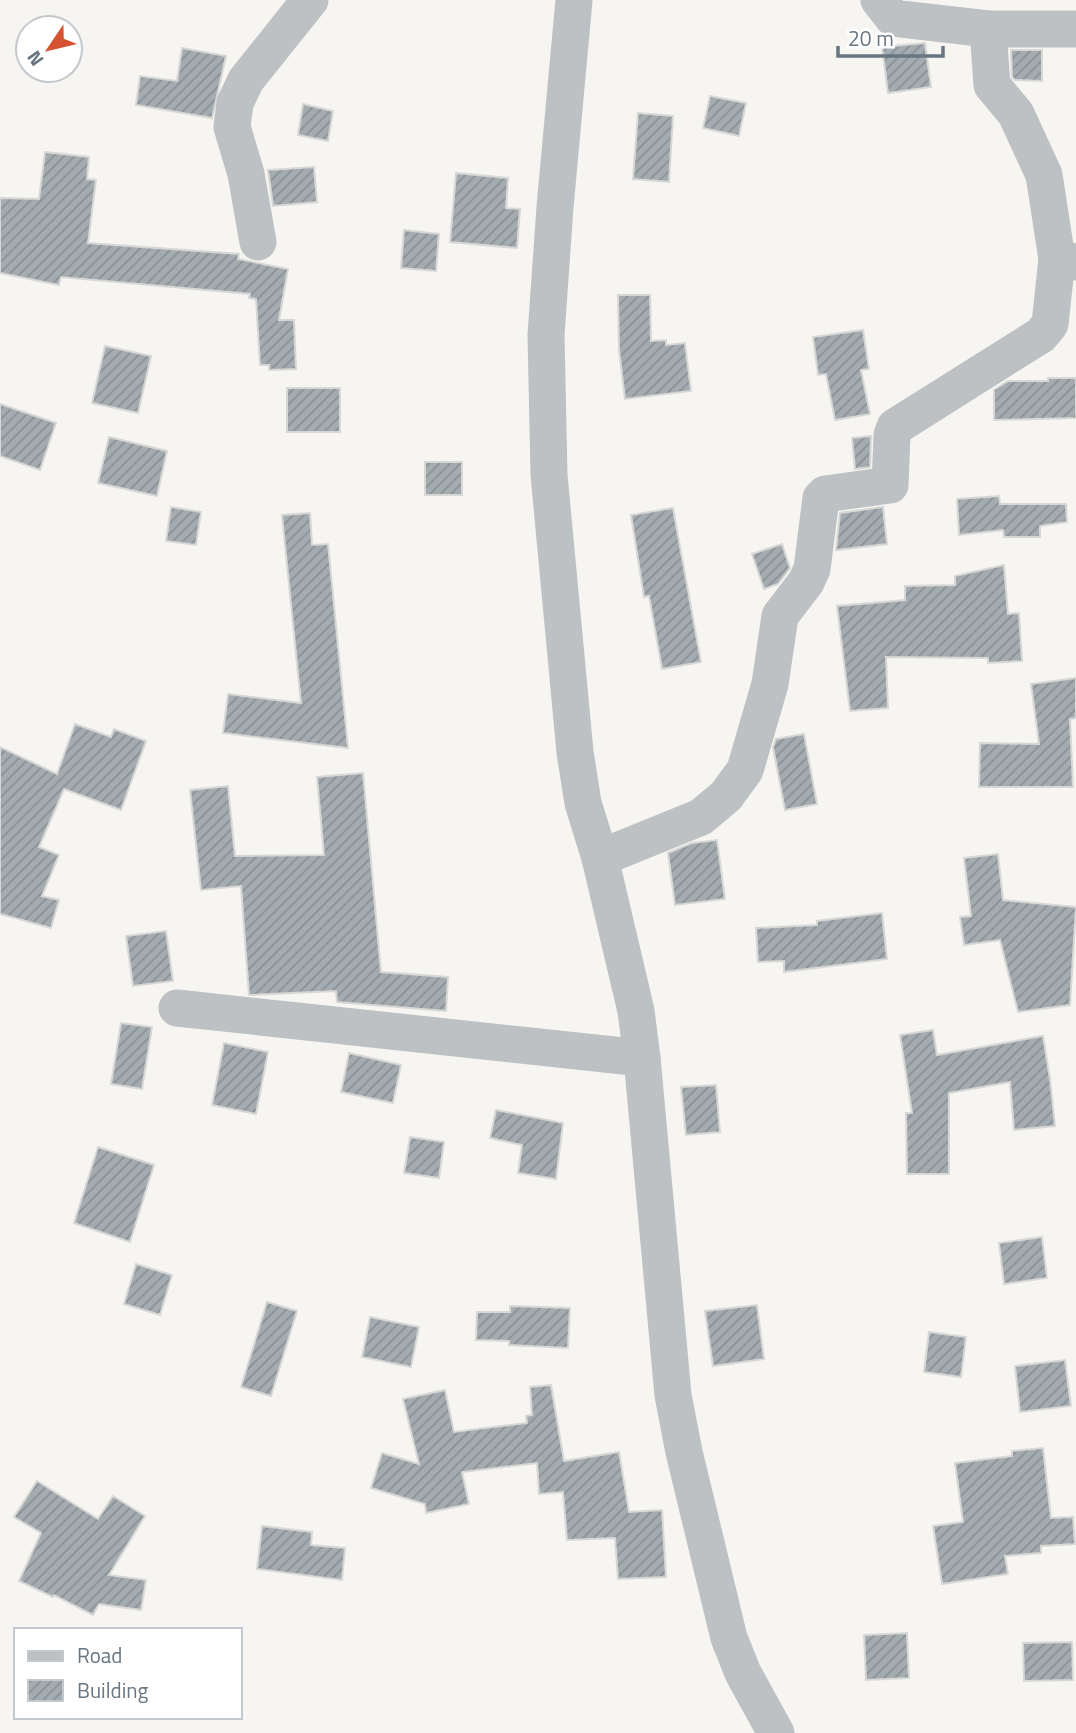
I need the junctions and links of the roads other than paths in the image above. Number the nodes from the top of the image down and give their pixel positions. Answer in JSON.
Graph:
{"nodes":[{"id":1,"x":310,"y":0,"type":"edge"},
{"id":2,"x":575,"y":0,"type":"edge"},
{"id":3,"x":878,"y":0,"type":"edge"},
{"id":4,"x":988,"y":29,"type":"junction"},
{"id":5,"x":1076,"y":29,"type":"edge"},
{"id":6,"x":258,"y":242,"type":"dead end"},
{"id":7,"x":1066,"y":261,"type":"edge"},
{"id":8,"x":600,"y":858,"type":"junction"},
{"id":9,"x":177,"y":1008,"type":"dead end"},
{"id":10,"x":642,"y":1058,"type":"junction"},
{"id":11,"x":776,"y":1733,"type":"edge"}],
"edges":[{"from":1,"to":6,"type":"street"},
{"from":2,"to":8,"type":"street"},
{"from":3,"to":4,"type":"street"},
{"from":4,"to":5,"type":"street"},
{"from":4,"to":7,"type":"street"},
{"from":7,"to":8,"type":"street"},
{"from":8,"to":10,"type":"street"},
{"from":9,"to":10,"type":"street"},
{"from":10,"to":11,"type":"street"}]}
